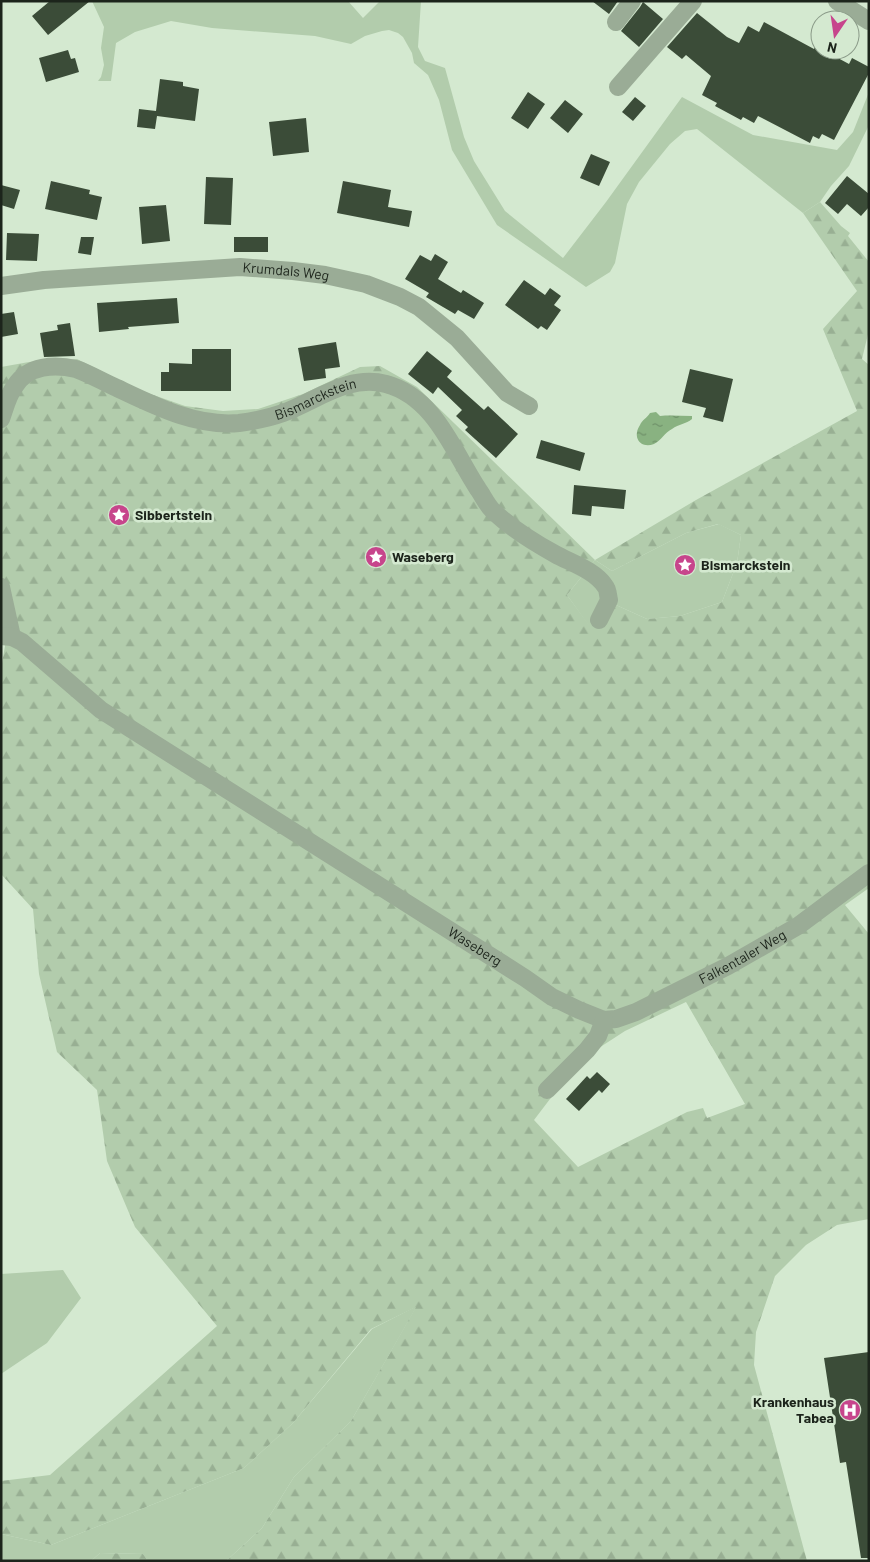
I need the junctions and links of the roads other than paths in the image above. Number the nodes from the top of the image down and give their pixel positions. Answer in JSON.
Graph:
{"nodes":[{"id":1,"x":632,"y":1,"type":"edge"},
{"id":2,"x":693,"y":1,"type":"edge"},
{"id":3,"x":837,"y":1,"type":"edge"},
{"id":4,"x":869,"y":21,"type":"edge"},
{"id":5,"x":616,"y":22,"type":"dead end"},
{"id":6,"x":618,"y":87,"type":"dead end"},
{"id":7,"x":1,"y":286,"type":"edge"},
{"id":8,"x":528,"y":406,"type":"dead end"},
{"id":9,"x":1,"y":419,"type":"edge"},
{"id":10,"x":1,"y":587,"type":"edge"},
{"id":11,"x":599,"y":620,"type":"dead end"},
{"id":12,"x":6,"y":637,"type":"edge"},
{"id":13,"x":869,"y":873,"type":"edge"},
{"id":14,"x":604,"y":1020,"type":"junction"},
{"id":15,"x":547,"y":1090,"type":"dead end"}],
"edges":[{"from":1,"to":5,"type":"street"},
{"from":2,"to":6,"type":"street"},
{"from":3,"to":4,"type":"street"},
{"from":7,"to":8,"type":"street","name":"Krumdals Weg"},
{"from":9,"to":11,"type":"street","name":"Bismarckstein"},
{"from":10,"to":12,"type":"street"},
{"from":12,"to":14,"type":"street","name":"Waseberg"},
{"from":13,"to":14,"type":"street","name":"Falkentaler Weg"},
{"from":14,"to":15,"type":"street"}]}
